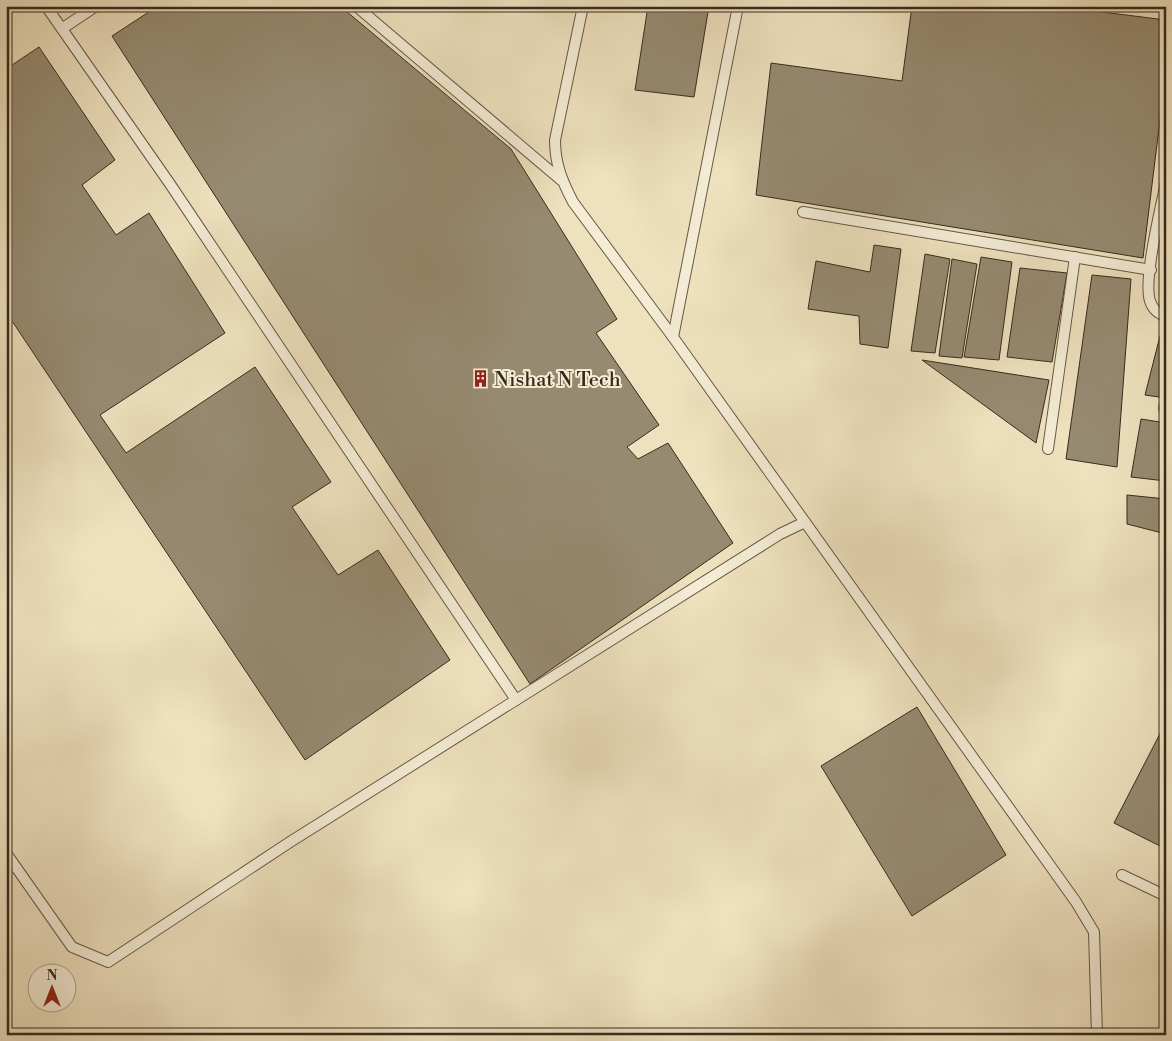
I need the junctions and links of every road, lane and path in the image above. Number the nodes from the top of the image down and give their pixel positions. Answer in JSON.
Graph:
{"nodes":[{"id":1,"x":46,"y":6,"type":"edge"},
{"id":2,"x":96,"y":6,"type":"edge"},
{"id":3,"x":356,"y":6,"type":"edge"},
{"id":4,"x":583,"y":6,"type":"edge"},
{"id":5,"x":738,"y":6,"type":"edge"},
{"id":6,"x":1159,"y":6,"type":"edge"},
{"id":7,"x":1166,"y":8,"type":"edge"},
{"id":8,"x":63,"y":28,"type":"junction"},
{"id":9,"x":561,"y":180,"type":"junction"},
{"id":10,"x":1166,"y":182,"type":"edge"},
{"id":11,"x":803,"y":212,"type":"dead end"},
{"id":12,"x":1075,"y":257,"type":"junction"},
{"id":13,"x":1151,"y":270,"type":"junction"},
{"id":14,"x":1166,"y":317,"type":"edge"},
{"id":15,"x":673,"y":337,"type":"junction"},
{"id":16,"x":1048,"y":448,"type":"dead end"},
{"id":17,"x":805,"y":522,"type":"junction"},
{"id":18,"x":516,"y":700,"type":"junction"},
{"id":19,"x":6,"y":853,"type":"edge"},
{"id":20,"x":1122,"y":875,"type":"dead end"},
{"id":21,"x":1166,"y":896,"type":"edge"},
{"id":22,"x":1097,"y":1035,"type":"edge"}],
"edges":[{"from":1,"to":8,"type":"lane"},
{"from":2,"to":8,"type":"lane"},
{"from":3,"to":9,"type":"lane"},
{"from":4,"to":9,"type":"lane"},
{"from":5,"to":15,"type":"lane"},
{"from":6,"to":7,"type":"lane"},
{"from":8,"to":18,"type":"lane"},
{"from":9,"to":15,"type":"lane"},
{"from":10,"to":13,"type":"lane"},
{"from":11,"to":12,"type":"lane"},
{"from":12,"to":13,"type":"lane"},
{"from":12,"to":16,"type":"lane"},
{"from":13,"to":14,"type":"lane"},
{"from":15,"to":17,"type":"lane"},
{"from":17,"to":18,"type":"lane"},
{"from":17,"to":22,"type":"lane"},
{"from":18,"to":19,"type":"lane"},
{"from":20,"to":21,"type":"lane"}]}
